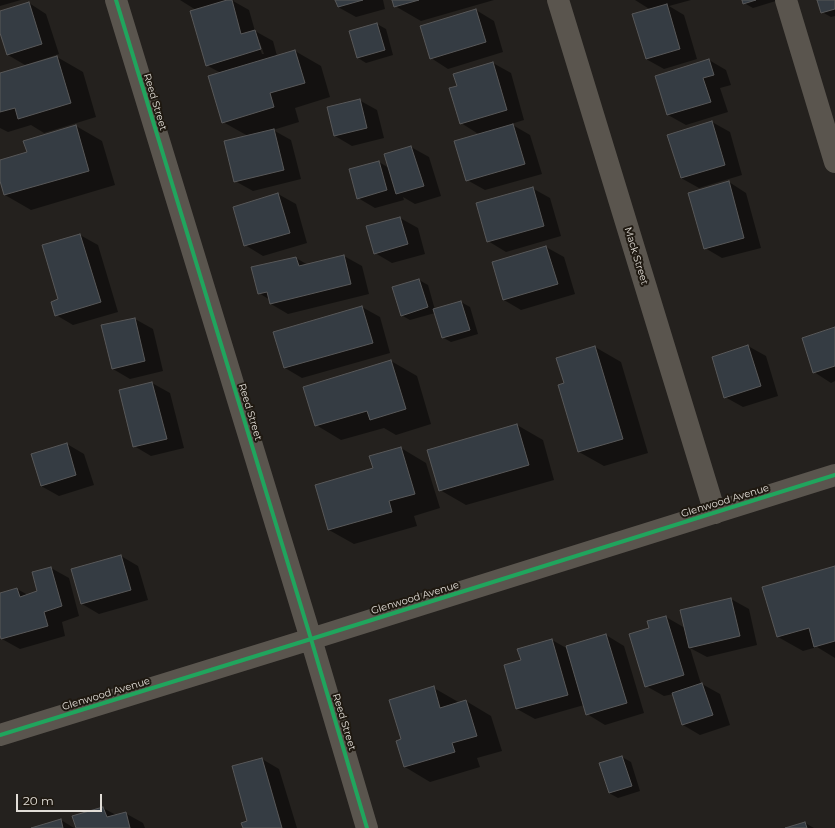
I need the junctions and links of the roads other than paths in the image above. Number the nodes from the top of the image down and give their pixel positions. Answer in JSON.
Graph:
{"nodes":[{"id":1,"x":116,"y":0,"type":"edge"},
{"id":2,"x":558,"y":0,"type":"edge"},
{"id":3,"x":786,"y":0,"type":"edge"},
{"id":4,"x":835,"y":162,"type":"edge"},
{"id":5,"x":835,"y":475,"type":"edge"},
{"id":6,"x":715,"y":513,"type":"junction"},
{"id":7,"x":311,"y":639,"type":"junction"},
{"id":8,"x":0,"y":734,"type":"edge"},
{"id":9,"x":367,"y":828,"type":"edge"}],
"edges":[{"from":1,"to":7,"type":"street","name":"Reed Street"},
{"from":2,"to":6,"type":"street","name":"Mack Street"},
{"from":3,"to":4,"type":"street"},
{"from":5,"to":6,"type":"street","name":"Glenwood Avenue"},
{"from":6,"to":7,"type":"street","name":"Glenwood Avenue"},
{"from":7,"to":8,"type":"street","name":"Glenwood Avenue"},
{"from":7,"to":9,"type":"street","name":"Reed Street"}]}
